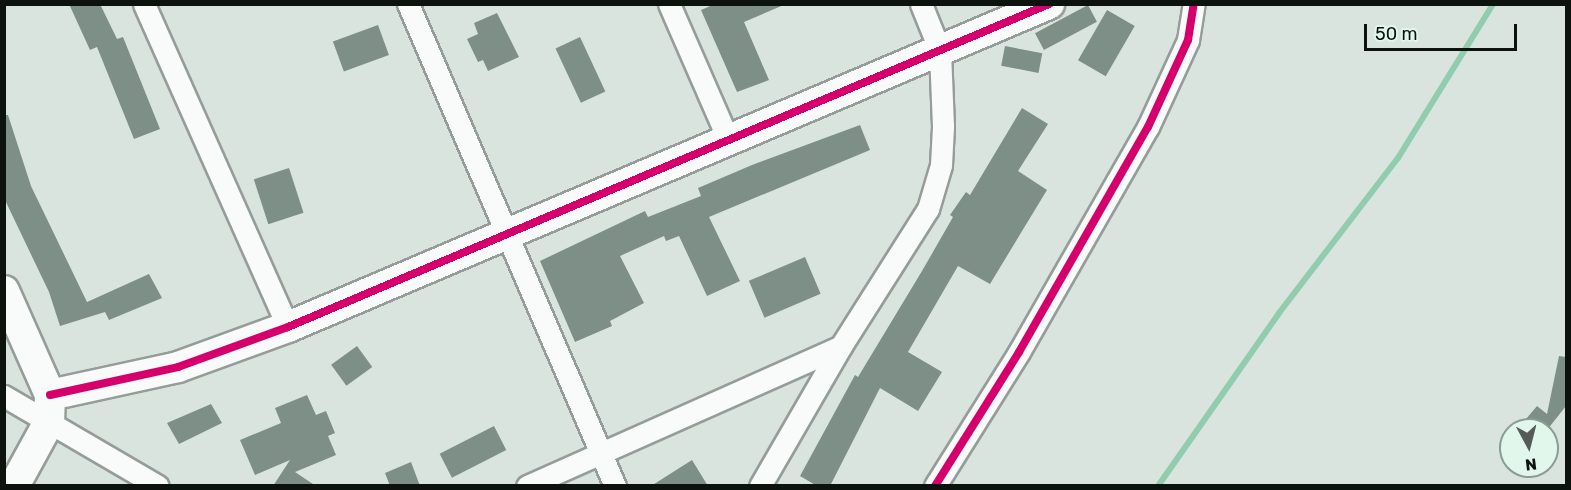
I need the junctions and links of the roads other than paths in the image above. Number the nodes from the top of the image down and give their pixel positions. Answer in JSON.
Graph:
{"nodes":[{"id":1,"x":144,"y":4,"type":"edge"},
{"id":2,"x":408,"y":4,"type":"edge"},
{"id":3,"x":669,"y":4,"type":"edge"},
{"id":4,"x":921,"y":4,"type":"edge"},
{"id":5,"x":1048,"y":4,"type":"edge"},
{"id":6,"x":1194,"y":4,"type":"edge"},
{"id":7,"x":940,"y":51,"type":"junction"},
{"id":8,"x":728,"y":139,"type":"junction"},
{"id":9,"x":508,"y":234,"type":"junction"},
{"id":10,"x":4,"y":291,"type":"edge"},
{"id":11,"x":288,"y":327,"type":"junction"},
{"id":12,"x":841,"y":346,"type":"junction"},
{"id":13,"x":4,"y":396,"type":"edge"},
{"id":14,"x":49,"y":409,"type":"junction"},
{"id":15,"x":600,"y":452,"type":"junction"},
{"id":16,"x":14,"y":486,"type":"edge"},
{"id":17,"x":158,"y":486,"type":"edge"},
{"id":18,"x":527,"y":486,"type":"edge"},
{"id":19,"x":615,"y":486,"type":"edge"},
{"id":20,"x":760,"y":486,"type":"edge"},
{"id":21,"x":935,"y":486,"type":"edge"}],
"edges":[{"from":1,"to":11,"type":"street"},
{"from":2,"to":9,"type":"street"},
{"from":3,"to":8,"type":"street"},
{"from":4,"to":7,"type":"street"},
{"from":5,"to":7,"type":"street"},
{"from":6,"to":21,"type":"street"},
{"from":7,"to":8,"type":"street"},
{"from":7,"to":12,"type":"street"},
{"from":8,"to":9,"type":"street"},
{"from":9,"to":11,"type":"street"},
{"from":9,"to":15,"type":"street"},
{"from":10,"to":14,"type":"street"},
{"from":11,"to":14,"type":"street"},
{"from":12,"to":15,"type":"street"},
{"from":12,"to":20,"type":"street"},
{"from":13,"to":14,"type":"street"},
{"from":14,"to":16,"type":"street"},
{"from":14,"to":17,"type":"street"},
{"from":15,"to":18,"type":"street"},
{"from":15,"to":19,"type":"street"}]}
